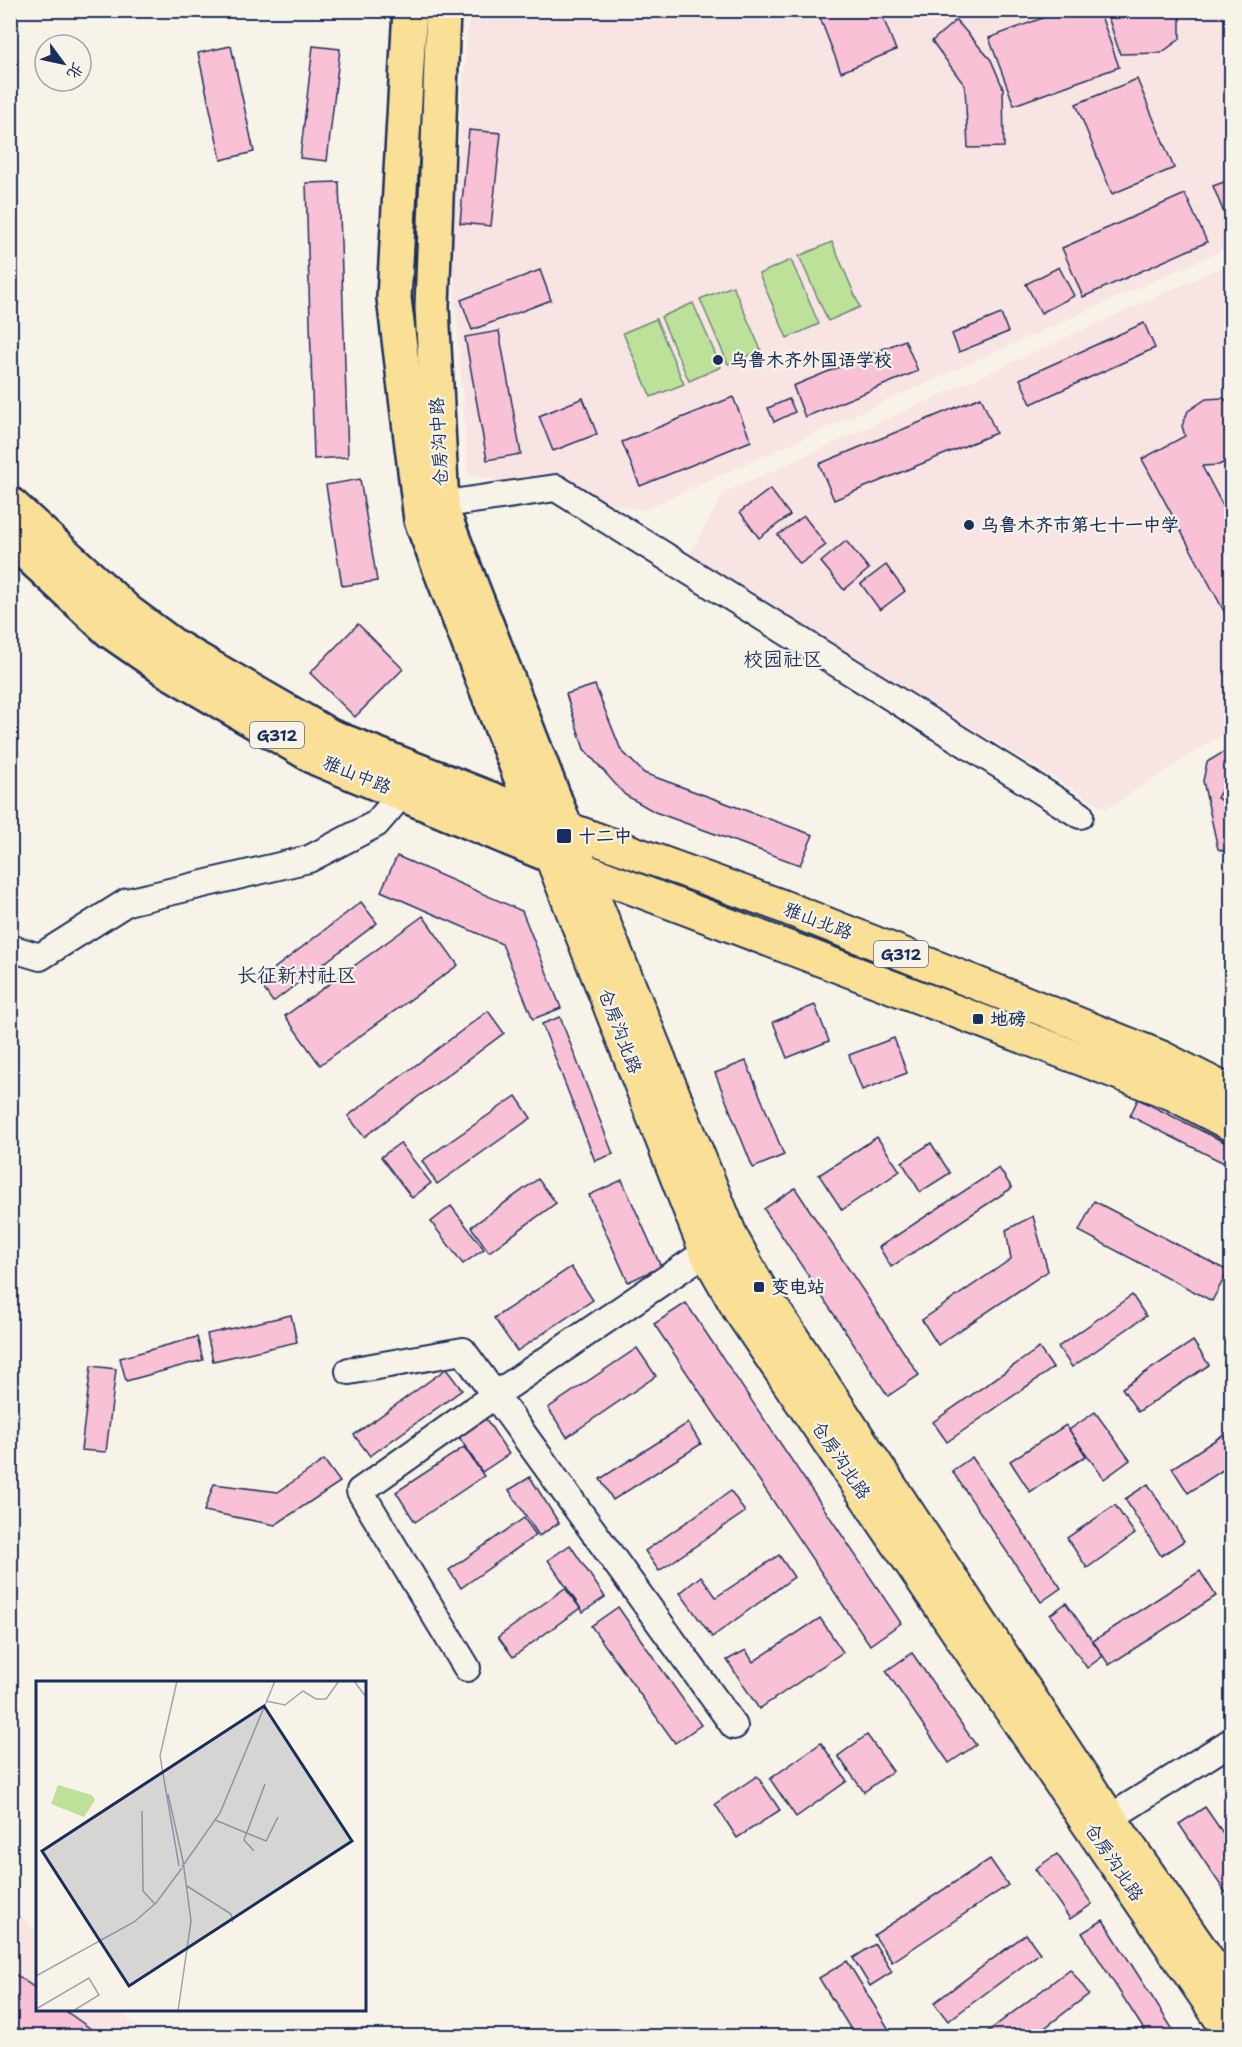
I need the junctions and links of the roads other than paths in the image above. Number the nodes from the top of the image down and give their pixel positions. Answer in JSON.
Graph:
{"nodes":[{"id":1,"x":410,"y":10,"type":"edge"},
{"id":2,"x":443,"y":10,"type":"edge"},
{"id":3,"x":10,"y":504,"type":"edge"},
{"id":4,"x":430,"y":506,"type":"junction"},
{"id":5,"x":10,"y":538,"type":"edge"},
{"id":6,"x":402,"y":794,"type":"junction"},
{"id":7,"x":1080,"y":815,"type":"dead end"},
{"id":8,"x":559,"y":842,"type":"junction"},
{"id":9,"x":10,"y":948,"type":"edge"},
{"id":10,"x":1232,"y":1093,"type":"edge"},
{"id":11,"x":1232,"y":1125,"type":"edge"},
{"id":12,"x":719,"y":1245,"type":"junction"},
{"id":13,"x":349,"y":1371,"type":"dead end"},
{"id":14,"x":495,"y":1395,"type":"junction"},
{"id":15,"x":466,"y":1668,"type":"dead end"},
{"id":16,"x":734,"y":1726,"type":"dead end"},
{"id":17,"x":1232,"y":1741,"type":"edge"},
{"id":18,"x":1110,"y":1818,"type":"junction"},
{"id":19,"x":1232,"y":1994,"type":"edge"},
{"id":20,"x":1232,"y":2036,"type":"edge"}],
"edges":[{"from":1,"to":4,"type":"highway","name":"仓房沟中路"},
{"from":2,"to":4,"type":"highway","name":"仓房沟中路"},
{"from":3,"to":8,"type":"highway","name":"雅山中路","number":"G312"},
{"from":4,"to":7,"type":"street"},
{"from":4,"to":8,"type":"highway","name":"仓房沟中路"},
{"from":5,"to":6,"type":"highway","name":"雅山中路","number":"G312"},
{"from":6,"to":8,"type":"highway","name":"雅山中路","number":"G312"},
{"from":6,"to":9,"type":"street"},
{"from":8,"to":10,"type":"main road","name":"雅山北路","number":"G312"},
{"from":8,"to":11,"type":"main road","name":"雅山北路","number":"G312"},
{"from":8,"to":12,"type":"main road","name":"仓房沟北路"},
{"from":12,"to":14,"type":"street"},
{"from":12,"to":18,"type":"main road","name":"仓房沟北路"},
{"from":12,"to":20,"type":"main road","name":"仓房沟北路"},
{"from":13,"to":14,"type":"street"},
{"from":14,"to":15,"type":"street"},
{"from":14,"to":16,"type":"street"},
{"from":17,"to":18,"type":"street"},
{"from":18,"to":19,"type":"main road","name":"仓房沟北路"}]}
